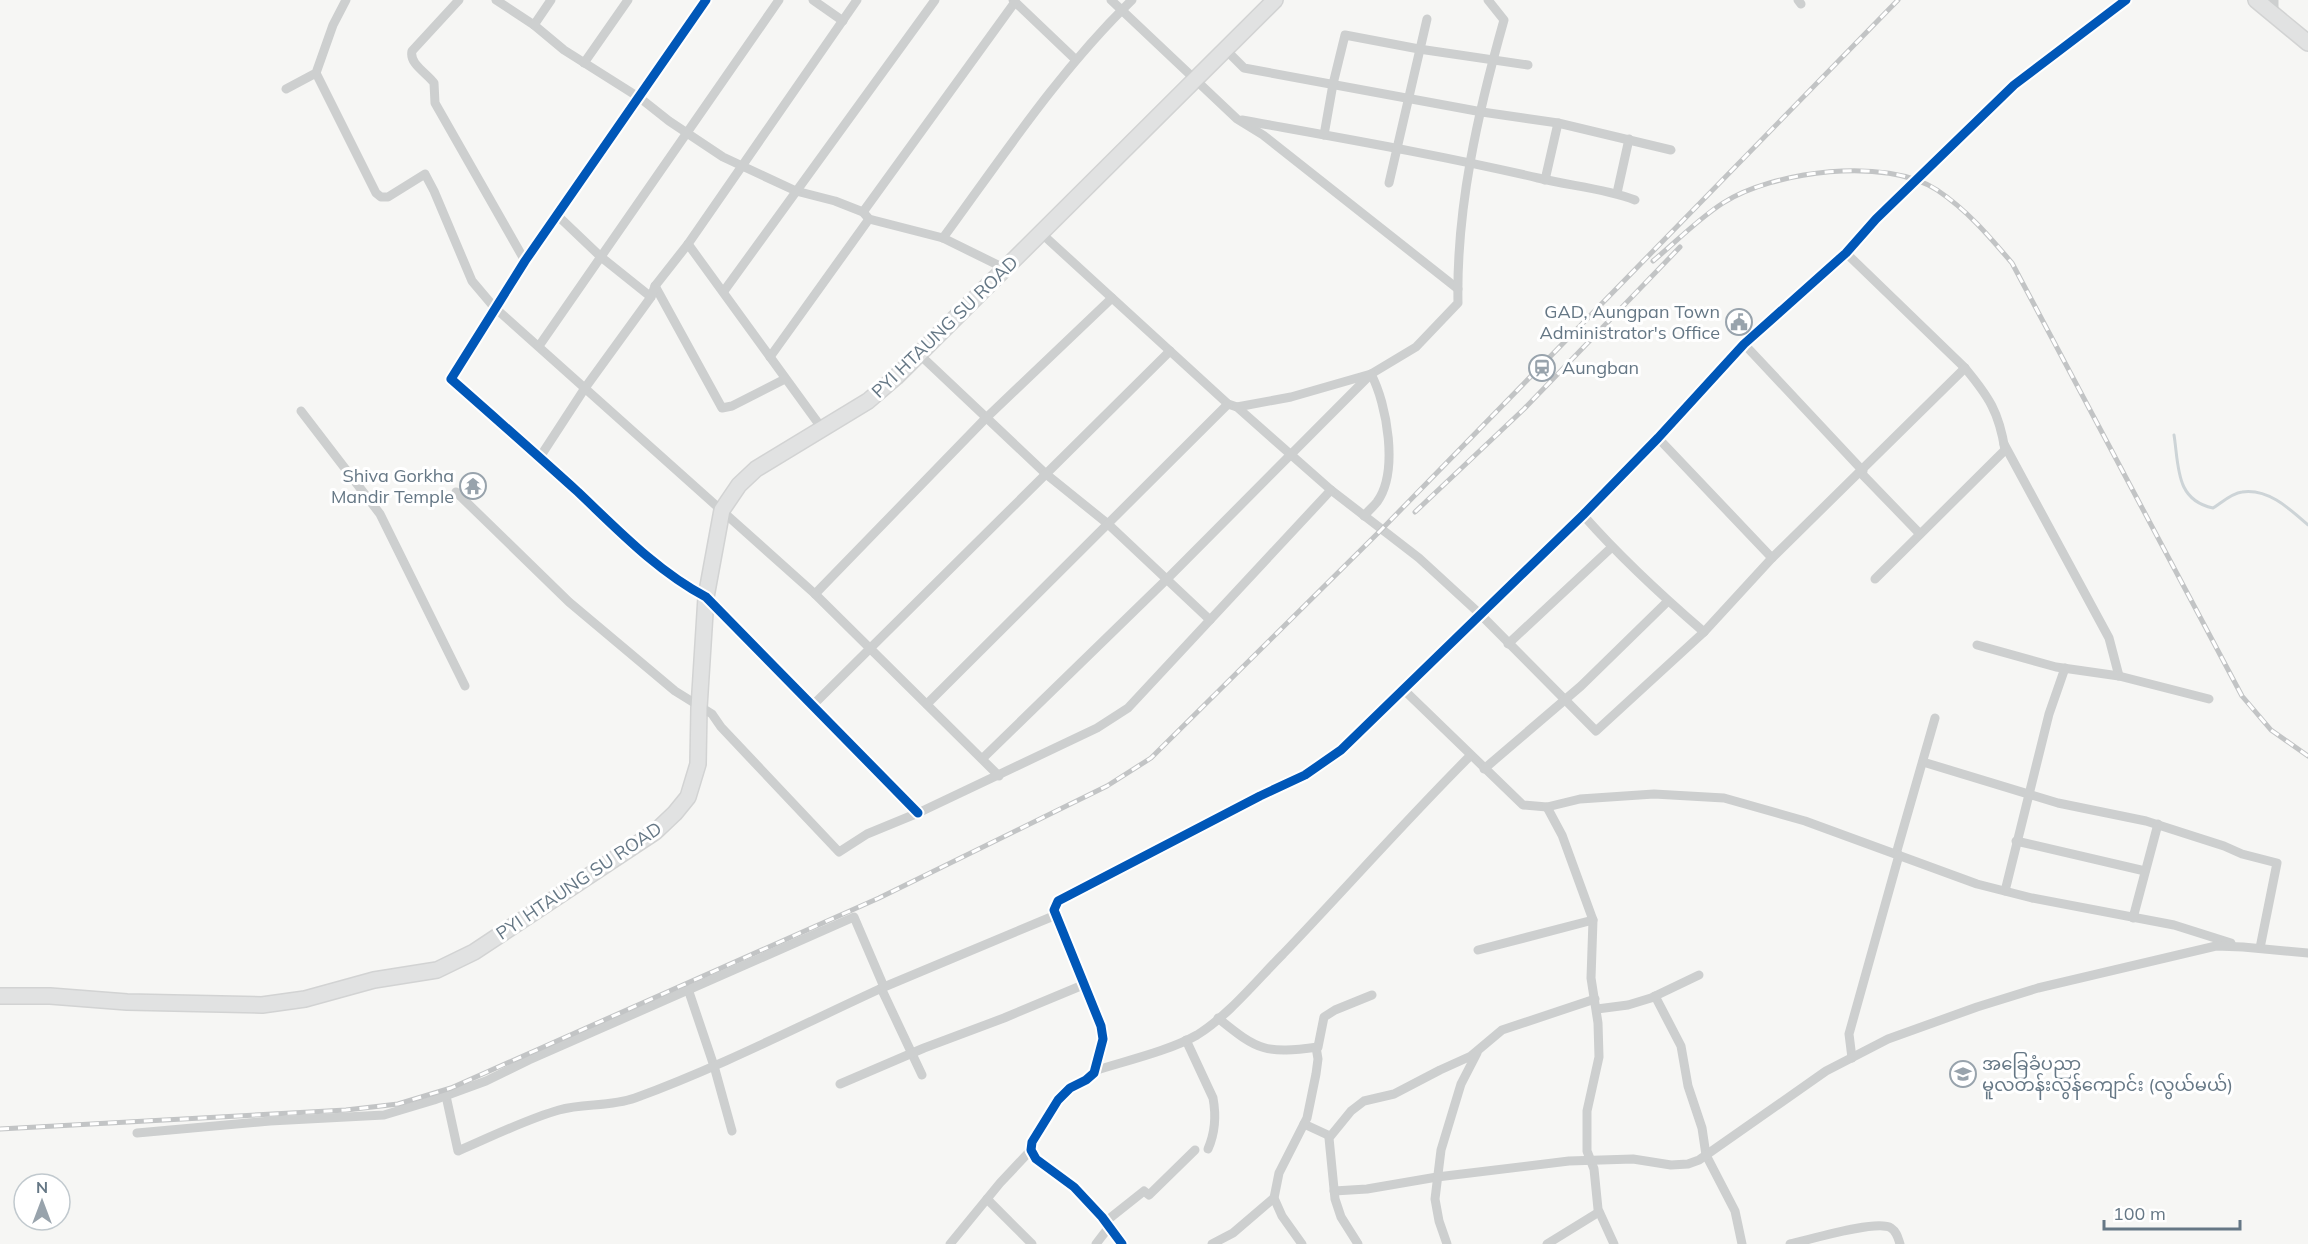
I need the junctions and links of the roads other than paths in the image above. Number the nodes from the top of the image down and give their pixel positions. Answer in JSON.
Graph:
{"nodes":[{"id":1,"x":346,"y":0,"type":"edge"},
{"id":2,"x":459,"y":0,"type":"edge"},
{"id":3,"x":496,"y":0,"type":"edge"},
{"id":4,"x":551,"y":0,"type":"edge"},
{"id":5,"x":628,"y":0,"type":"edge"},
{"id":6,"x":706,"y":0,"type":"edge"},
{"id":7,"x":779,"y":0,"type":"edge"},
{"id":8,"x":813,"y":0,"type":"edge"},
{"id":9,"x":857,"y":0,"type":"edge"},
{"id":10,"x":935,"y":0,"type":"edge"},
{"id":11,"x":1111,"y":0,"type":"edge"},
{"id":12,"x":1132,"y":0,"type":"edge"},
{"id":13,"x":1275,"y":0,"type":"edge"},
{"id":14,"x":1488,"y":0,"type":"edge"},
{"id":15,"x":2126,"y":0,"type":"edge"},
{"id":16,"x":2256,"y":0,"type":"edge"},
{"id":17,"x":1014,"y":1,"type":"edge"},
{"id":18,"x":2274,"y":8,"type":"edge"},
{"id":19,"x":1121,"y":10,"type":"junction"},
{"id":20,"x":1427,"y":20,"type":"dead end"},
{"id":21,"x":843,"y":21,"type":"junction"},
{"id":22,"x":534,"y":25,"type":"junction"},
{"id":23,"x":2308,"y":43,"type":"edge"},
{"id":24,"x":1225,"y":49,"type":"junction"},
{"id":25,"x":1419,"y":49,"type":"junction"},
{"id":26,"x":1076,"y":60,"type":"junction"},
{"id":27,"x":1493,"y":60,"type":"junction"},
{"id":28,"x":584,"y":63,"type":"junction"},
{"id":29,"x":1528,"y":65,"type":"dead end"},
{"id":30,"x":316,"y":73,"type":"junction"},
{"id":31,"x":1195,"y":78,"type":"junction"},
{"id":32,"x":1333,"y":84,"type":"junction"},
{"id":33,"x":286,"y":89,"type":"dead end"},
{"id":34,"x":640,"y":98,"type":"junction"},
{"id":35,"x":1409,"y":98,"type":"junction"},
{"id":36,"x":1482,"y":112,"type":"junction"},
{"id":37,"x":1237,"y":118,"type":"junction"},
{"id":38,"x":1558,"y":123,"type":"junction"},
{"id":39,"x":688,"y":132,"type":"junction"},
{"id":40,"x":1324,"y":135,"type":"junction"},
{"id":41,"x":1629,"y":139,"type":"junction"},
{"id":42,"x":1396,"y":147,"type":"junction"},
{"id":43,"x":1671,"y":150,"type":"dead end"},
{"id":44,"x":1471,"y":163,"type":"junction"},
{"id":45,"x":742,"y":167,"type":"junction"},
{"id":46,"x":1545,"y":180,"type":"junction"},
{"id":47,"x":1389,"y":183,"type":"dead end"},
{"id":48,"x":796,"y":191,"type":"junction"},
{"id":49,"x":1617,"y":193,"type":"junction"},
{"id":50,"x":1635,"y":201,"type":"dead end"},
{"id":51,"x":866,"y":215,"type":"junction"},
{"id":52,"x":558,"y":216,"type":"junction"},
{"id":53,"x":1041,"y":233,"type":"junction"},
{"id":54,"x":943,"y":238,"type":"junction"},
{"id":55,"x":688,"y":244,"type":"junction"},
{"id":56,"x":1846,"y":253,"type":"junction"},
{"id":57,"x":601,"y":257,"type":"junction"},
{"id":58,"x":525,"y":261,"type":"junction"},
{"id":59,"x":1006,"y":269,"type":"junction"},
{"id":60,"x":655,"y":286,"type":"junction"},
{"id":61,"x":1458,"y":289,"type":"junction"},
{"id":62,"x":724,"y":291,"type":"junction"},
{"id":63,"x":651,"y":297,"type":"junction"},
{"id":64,"x":1112,"y":298,"type":"junction"},
{"id":65,"x":494,"y":307,"type":"junction"},
{"id":66,"x":1744,"y":344,"type":"junction"},
{"id":67,"x":539,"y":346,"type":"junction"},
{"id":68,"x":1170,"y":351,"type":"junction"},
{"id":69,"x":920,"y":355,"type":"junction"},
{"id":70,"x":770,"y":357,"type":"junction"},
{"id":71,"x":1965,"y":368,"type":"junction"},
{"id":72,"x":1371,"y":374,"type":"junction"},
{"id":73,"x":785,"y":379,"type":"junction"},
{"id":74,"x":585,"y":388,"type":"junction"},
{"id":75,"x":1232,"y":406,"type":"junction"},
{"id":76,"x":302,"y":411,"type":"dead end"},
{"id":77,"x":986,"y":419,"type":"junction"},
{"id":78,"x":821,"y":428,"type":"junction"},
{"id":79,"x":1658,"y":438,"type":"junction"},
{"id":80,"x":2004,"y":444,"type":"junction"},
{"id":81,"x":1290,"y":455,"type":"junction"},
{"id":82,"x":540,"y":457,"type":"junction"},
{"id":83,"x":1862,"y":472,"type":"junction"},
{"id":84,"x":1046,"y":474,"type":"junction"},
{"id":85,"x":1331,"y":490,"type":"junction"},
{"id":86,"x":456,"y":492,"type":"dead end"},
{"id":87,"x":722,"y":510,"type":"junction"},
{"id":88,"x":1583,"y":515,"type":"junction"},
{"id":89,"x":1364,"y":516,"type":"junction"},
{"id":90,"x":1108,"y":524,"type":"junction"},
{"id":91,"x":1920,"y":534,"type":"junction"},
{"id":92,"x":1612,"y":548,"type":"junction"},
{"id":93,"x":1772,"y":558,"type":"junction"},
{"id":94,"x":1875,"y":579,"type":"dead end"},
{"id":95,"x":1166,"y":580,"type":"junction"},
{"id":96,"x":815,"y":594,"type":"junction"},
{"id":97,"x":706,"y":597,"type":"junction"},
{"id":98,"x":1668,"y":601,"type":"junction"},
{"id":99,"x":1480,"y":614,"type":"junction"},
{"id":100,"x":1210,"y":620,"type":"junction"},
{"id":101,"x":1704,"y":632,"type":"junction"},
{"id":102,"x":1508,"y":644,"type":"junction"},
{"id":103,"x":1977,"y":645,"type":"dead end"},
{"id":104,"x":871,"y":648,"type":"junction"},
{"id":105,"x":2065,"y":668,"type":"junction"},
{"id":106,"x":2119,"y":676,"type":"junction"},
{"id":107,"x":465,"y":686,"type":"dead end"},
{"id":108,"x":1403,"y":689,"type":"junction"},
{"id":109,"x":2209,"y":699,"type":"dead end"},
{"id":110,"x":1564,"y":701,"type":"junction"},
{"id":111,"x":927,"y":704,"type":"junction"},
{"id":112,"x":813,"y":705,"type":"junction"},
{"id":113,"x":699,"y":708,"type":"junction"},
{"id":114,"x":1935,"y":718,"type":"dead end"},
{"id":115,"x":1470,"y":756,"type":"junction"},
{"id":116,"x":984,"y":758,"type":"junction"},
{"id":117,"x":1923,"y":762,"type":"junction"},
{"id":118,"x":1484,"y":769,"type":"junction"},
{"id":119,"x":999,"y":776,"type":"junction"},
{"id":120,"x":2029,"y":794,"type":"junction"},
{"id":121,"x":1547,"y":807,"type":"junction"},
{"id":122,"x":918,"y":813,"type":"junction"},
{"id":123,"x":2158,"y":824,"type":"junction"},
{"id":124,"x":2016,"y":841,"type":"junction"},
{"id":125,"x":1897,"y":854,"type":"junction"},
{"id":126,"x":2145,"y":872,"type":"junction"},
{"id":127,"x":2005,"y":891,"type":"junction"},
{"id":128,"x":1056,"y":915,"type":"junction"},
{"id":129,"x":2133,"y":918,"type":"junction"},
{"id":130,"x":1593,"y":920,"type":"junction"},
{"id":131,"x":2203,"y":935,"type":"junction"},
{"id":132,"x":2242,"y":947,"type":"junction"},
{"id":133,"x":2260,"y":948,"type":"junction"},
{"id":134,"x":1478,"y":950,"type":"dead end"},
{"id":135,"x":2203,"y":950,"type":"junction"},
{"id":136,"x":2308,"y":953,"type":"edge"},
{"id":137,"x":1699,"y":975,"type":"dead end"},
{"id":138,"x":1083,"y":985,"type":"junction"},
{"id":139,"x":883,"y":988,"type":"junction"},
{"id":140,"x":688,"y":989,"type":"junction"},
{"id":141,"x":1372,"y":995,"type":"dead end"},
{"id":142,"x":0,"y":996,"type":"edge"},
{"id":143,"x":1655,"y":996,"type":"junction"},
{"id":144,"x":1596,"y":1004,"type":"junction"},
{"id":145,"x":1218,"y":1018,"type":"junction"},
{"id":146,"x":1186,"y":1040,"type":"junction"},
{"id":147,"x":1316,"y":1047,"type":"junction"},
{"id":148,"x":1478,"y":1051,"type":"junction"},
{"id":149,"x":912,"y":1053,"type":"junction"},
{"id":150,"x":1852,"y":1058,"type":"junction"},
{"id":151,"x":714,"y":1066,"type":"junction"},
{"id":152,"x":1094,"y":1071,"type":"junction"},
{"id":153,"x":922,"y":1075,"type":"dead end"},
{"id":154,"x":840,"y":1084,"type":"dead end"},
{"id":155,"x":446,"y":1096,"type":"junction"},
{"id":156,"x":1304,"y":1124,"type":"junction"},
{"id":157,"x":732,"y":1131,"type":"dead end"},
{"id":158,"x":137,"y":1133,"type":"dead end"},
{"id":159,"x":1330,"y":1136,"type":"junction"},
{"id":160,"x":1208,"y":1149,"type":"dead end"},
{"id":161,"x":1031,"y":1150,"type":"junction"},
{"id":162,"x":1195,"y":1150,"type":"dead end"},
{"id":163,"x":1706,"y":1155,"type":"junction"},
{"id":164,"x":1591,"y":1161,"type":"junction"},
{"id":165,"x":1437,"y":1177,"type":"junction"},
{"id":166,"x":1335,"y":1191,"type":"junction"},
{"id":167,"x":1274,"y":1198,"type":"junction"},
{"id":168,"x":987,"y":1199,"type":"junction"},
{"id":169,"x":1599,"y":1212,"type":"junction"},
{"id":170,"x":1107,"y":1224,"type":"junction"},
{"id":171,"x":950,"y":1244,"type":"edge"},
{"id":172,"x":1032,"y":1244,"type":"edge"},
{"id":173,"x":1096,"y":1244,"type":"edge"},
{"id":174,"x":1122,"y":1244,"type":"edge"},
{"id":175,"x":1212,"y":1244,"type":"edge"},
{"id":176,"x":1302,"y":1244,"type":"edge"},
{"id":177,"x":1358,"y":1244,"type":"edge"},
{"id":178,"x":1447,"y":1244,"type":"edge"},
{"id":179,"x":1547,"y":1244,"type":"edge"},
{"id":180,"x":1614,"y":1244,"type":"edge"},
{"id":181,"x":1742,"y":1244,"type":"edge"},
{"id":182,"x":1790,"y":1244,"type":"edge"},
{"id":183,"x":1900,"y":1244,"type":"edge"}],
"edges":[{"from":1,"to":30,"type":"street"},
{"from":2,"to":58,"type":"street"},
{"from":3,"to":22,"type":"street"},
{"from":4,"to":22,"type":"street"},
{"from":5,"to":28,"type":"street"},
{"from":6,"to":34,"type":"street"},
{"from":7,"to":39,"type":"street"},
{"from":8,"to":21,"type":"street"},
{"from":9,"to":21,"type":"street"},
{"from":10,"to":48,"type":"street"},
{"from":11,"to":19,"type":"street"},
{"from":12,"to":19,"type":"street"},
{"from":13,"to":24,"type":"highway","name":"PYI HTAUNG SU ROAD"},
{"from":14,"to":27,"type":"street"},
{"from":15,"to":56,"type":"street"},
{"from":16,"to":18,"type":"highway"},
{"from":17,"to":26,"type":"street"},
{"from":17,"to":51,"type":"street"},
{"from":18,"to":23,"type":"highway"},
{"from":19,"to":26,"type":"street"},
{"from":19,"to":31,"type":"street"},
{"from":20,"to":25,"type":"street"},
{"from":21,"to":45,"type":"street"},
{"from":22,"to":28,"type":"street"},
{"from":24,"to":31,"type":"highway","name":"PYI HTAUNG SU ROAD"},
{"from":24,"to":32,"type":"street"},
{"from":25,"to":27,"type":"street"},
{"from":25,"to":32,"type":"street"},
{"from":25,"to":35,"type":"street"},
{"from":26,"to":54,"type":"street"},
{"from":27,"to":29,"type":"street"},
{"from":27,"to":36,"type":"street"},
{"from":28,"to":34,"type":"street"},
{"from":30,"to":33,"type":"street"},
{"from":30,"to":65,"type":"street"},
{"from":31,"to":37,"type":"street"},
{"from":31,"to":53,"type":"highway","name":"PYI HTAUNG SU ROAD"},
{"from":32,"to":35,"type":"street"},
{"from":32,"to":40,"type":"street"},
{"from":34,"to":39,"type":"street"},
{"from":34,"to":52,"type":"street"},
{"from":35,"to":36,"type":"street"},
{"from":35,"to":42,"type":"street"},
{"from":36,"to":38,"type":"street"},
{"from":36,"to":44,"type":"street"},
{"from":37,"to":40,"type":"street"},
{"from":37,"to":61,"type":"street"},
{"from":38,"to":41,"type":"street"},
{"from":38,"to":46,"type":"street"},
{"from":39,"to":45,"type":"street"},
{"from":39,"to":57,"type":"street"},
{"from":40,"to":42,"type":"street"},
{"from":41,"to":43,"type":"street"},
{"from":41,"to":49,"type":"street"},
{"from":42,"to":44,"type":"street"},
{"from":42,"to":47,"type":"street"},
{"from":44,"to":46,"type":"street"},
{"from":44,"to":61,"type":"street"},
{"from":45,"to":48,"type":"street"},
{"from":45,"to":55,"type":"street"},
{"from":46,"to":49,"type":"street"},
{"from":48,"to":51,"type":"street"},
{"from":48,"to":62,"type":"street"},
{"from":49,"to":50,"type":"street"},
{"from":51,"to":54,"type":"street"},
{"from":51,"to":70,"type":"street"},
{"from":52,"to":57,"type":"street"},
{"from":52,"to":58,"type":"street"},
{"from":53,"to":59,"type":"highway","name":"PYI HTAUNG SU ROAD"},
{"from":53,"to":64,"type":"street"},
{"from":54,"to":59,"type":"street"},
{"from":55,"to":60,"type":"street"},
{"from":55,"to":62,"type":"street"},
{"from":56,"to":66,"type":"street"},
{"from":56,"to":71,"type":"street"},
{"from":57,"to":63,"type":"street"},
{"from":57,"to":67,"type":"street"},
{"from":58,"to":65,"type":"street"},
{"from":59,"to":69,"type":"highway","name":"PYI HTAUNG SU ROAD"},
{"from":60,"to":63,"type":"street"},
{"from":60,"to":73,"type":"street"},
{"from":61,"to":72,"type":"street"},
{"from":62,"to":70,"type":"street"},
{"from":63,"to":74,"type":"street"},
{"from":64,"to":68,"type":"street"},
{"from":64,"to":77,"type":"street"},
{"from":65,"to":67,"type":"street"},
{"from":65,"to":82,"type":"street"},
{"from":66,"to":79,"type":"street"},
{"from":66,"to":83,"type":"street"},
{"from":67,"to":74,"type":"street"},
{"from":68,"to":75,"type":"street"},
{"from":68,"to":84,"type":"street"},
{"from":69,"to":77,"type":"street"},
{"from":69,"to":78,"type":"highway","name":"PYI HTAUNG SU ROAD"},
{"from":70,"to":73,"type":"street"},
{"from":71,"to":80,"type":"street"},
{"from":71,"to":83,"type":"street"},
{"from":72,"to":75,"type":"street"},
{"from":72,"to":81,"type":"street"},
{"from":72,"to":89,"type":"street"},
{"from":73,"to":78,"type":"street"},
{"from":74,"to":82,"type":"street"},
{"from":74,"to":87,"type":"street"},
{"from":75,"to":81,"type":"street"},
{"from":75,"to":90,"type":"street"},
{"from":76,"to":107,"type":"street"},
{"from":77,"to":84,"type":"street"},
{"from":77,"to":96,"type":"street"},
{"from":78,"to":87,"type":"highway","name":"PYI HTAUNG SU ROAD"},
{"from":79,"to":88,"type":"street"},
{"from":79,"to":93,"type":"street"},
{"from":80,"to":91,"type":"street"},
{"from":80,"to":106,"type":"street"},
{"from":81,"to":85,"type":"street"},
{"from":81,"to":95,"type":"street"},
{"from":82,"to":97,"type":"street"},
{"from":83,"to":91,"type":"street"},
{"from":83,"to":93,"type":"street"},
{"from":84,"to":90,"type":"street"},
{"from":84,"to":104,"type":"street"},
{"from":85,"to":89,"type":"street"},
{"from":85,"to":100,"type":"street"},
{"from":86,"to":113,"type":"street"},
{"from":87,"to":96,"type":"street"},
{"from":87,"to":97,"type":"highway","name":"PYI HTAUNG SU ROAD"},
{"from":88,"to":92,"type":"street"},
{"from":88,"to":99,"type":"street"},
{"from":89,"to":99,"type":"street"},
{"from":90,"to":95,"type":"street"},
{"from":90,"to":111,"type":"street"},
{"from":91,"to":94,"type":"street"},
{"from":92,"to":98,"type":"street"},
{"from":92,"to":102,"type":"street"},
{"from":93,"to":101,"type":"street"},
{"from":95,"to":100,"type":"street"},
{"from":95,"to":116,"type":"street"},
{"from":96,"to":104,"type":"street"},
{"from":97,"to":112,"type":"street"},
{"from":97,"to":113,"type":"highway","name":"PYI HTAUNG SU ROAD"},
{"from":98,"to":101,"type":"street"},
{"from":98,"to":110,"type":"street"},
{"from":99,"to":102,"type":"street"},
{"from":99,"to":108,"type":"street"},
{"from":100,"to":119,"type":"street"},
{"from":101,"to":110,"type":"street"},
{"from":102,"to":110,"type":"street"},
{"from":103,"to":105,"type":"street"},
{"from":104,"to":111,"type":"street"},
{"from":104,"to":112,"type":"street"},
{"from":105,"to":106,"type":"street"},
{"from":105,"to":120,"type":"street"},
{"from":106,"to":109,"type":"street"},
{"from":108,"to":115,"type":"street"},
{"from":108,"to":128,"type":"street"},
{"from":110,"to":118,"type":"street"},
{"from":111,"to":116,"type":"street"},
{"from":112,"to":122,"type":"street"},
{"from":113,"to":122,"type":"street"},
{"from":113,"to":142,"type":"highway","name":"PYI HTAUNG SU ROAD"},
{"from":114,"to":117,"type":"street"},
{"from":115,"to":118,"type":"street"},
{"from":115,"to":145,"type":"street"},
{"from":116,"to":119,"type":"street"},
{"from":117,"to":120,"type":"street"},
{"from":117,"to":125,"type":"street"},
{"from":118,"to":121,"type":"street"},
{"from":119,"to":122,"type":"street"},
{"from":120,"to":123,"type":"street"},
{"from":120,"to":124,"type":"street"},
{"from":121,"to":125,"type":"street"},
{"from":121,"to":130,"type":"street"},
{"from":123,"to":126,"type":"street"},
{"from":123,"to":133,"type":"street"},
{"from":124,"to":126,"type":"street"},
{"from":124,"to":127,"type":"street"},
{"from":125,"to":127,"type":"street"},
{"from":125,"to":150,"type":"street"},
{"from":126,"to":129,"type":"street"},
{"from":127,"to":129,"type":"street"},
{"from":128,"to":138,"type":"street"},
{"from":128,"to":139,"type":"street"},
{"from":129,"to":131,"type":"street"},
{"from":130,"to":134,"type":"street"},
{"from":130,"to":144,"type":"street"},
{"from":131,"to":132,"type":"street"},
{"from":131,"to":135,"type":"street"},
{"from":132,"to":133,"type":"street"},
{"from":132,"to":135,"type":"street"},
{"from":133,"to":136,"type":"street"},
{"from":135,"to":150,"type":"street"},
{"from":137,"to":143,"type":"street"},
{"from":138,"to":149,"type":"street"},
{"from":138,"to":152,"type":"street"},
{"from":139,"to":140,"type":"street"},
{"from":139,"to":149,"type":"street"},
{"from":139,"to":151,"type":"street"},
{"from":140,"to":151,"type":"street"},
{"from":140,"to":155,"type":"street"},
{"from":141,"to":147,"type":"street"},
{"from":143,"to":144,"type":"street"},
{"from":143,"to":163,"type":"street"},
{"from":144,"to":148,"type":"street"},
{"from":144,"to":164,"type":"street"},
{"from":145,"to":146,"type":"street"},
{"from":145,"to":147,"type":"street"},
{"from":146,"to":152,"type":"street"},
{"from":146,"to":160,"type":"street"},
{"from":147,"to":156,"type":"street"},
{"from":148,"to":159,"type":"street"},
{"from":148,"to":165,"type":"street"},
{"from":149,"to":153,"type":"street"},
{"from":149,"to":154,"type":"street"},
{"from":150,"to":163,"type":"street"},
{"from":151,"to":155,"type":"street"},
{"from":151,"to":157,"type":"street"},
{"from":152,"to":161,"type":"street"},
{"from":155,"to":158,"type":"street"},
{"from":156,"to":159,"type":"street"},
{"from":156,"to":167,"type":"street"},
{"from":159,"to":166,"type":"street"},
{"from":161,"to":168,"type":"street"},
{"from":161,"to":170,"type":"street"},
{"from":162,"to":170,"type":"street"},
{"from":163,"to":164,"type":"street"},
{"from":163,"to":181,"type":"street"},
{"from":164,"to":165,"type":"street"},
{"from":164,"to":169,"type":"street"},
{"from":165,"to":166,"type":"street"},
{"from":165,"to":178,"type":"street"},
{"from":166,"to":177,"type":"street"},
{"from":167,"to":175,"type":"street"},
{"from":167,"to":176,"type":"street"},
{"from":168,"to":171,"type":"street"},
{"from":168,"to":172,"type":"street"},
{"from":169,"to":179,"type":"street"},
{"from":169,"to":180,"type":"street"},
{"from":170,"to":173,"type":"street"},
{"from":170,"to":174,"type":"street"},
{"from":182,"to":183,"type":"street"}]}
